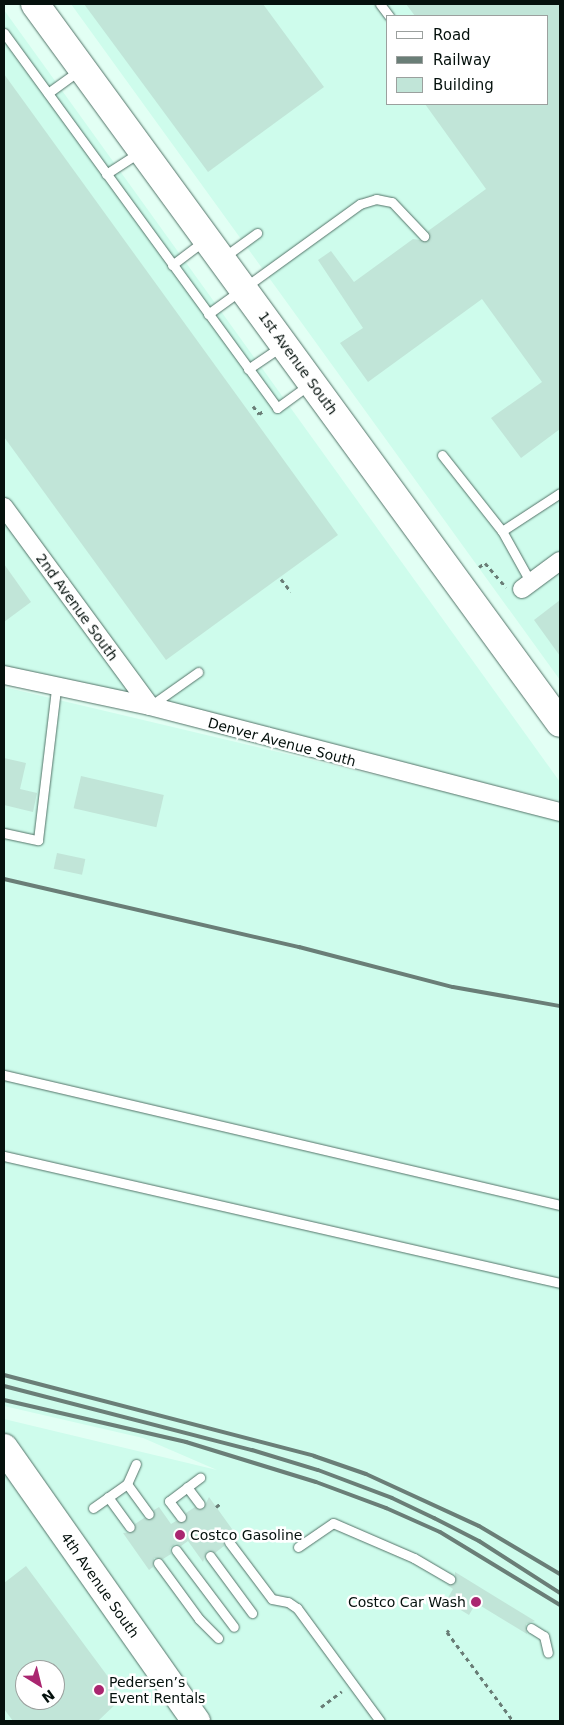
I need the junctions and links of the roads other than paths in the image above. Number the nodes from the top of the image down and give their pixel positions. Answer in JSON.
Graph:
{"nodes":[{"id":1,"x":35,"y":4,"type":"edge"},
{"id":2,"x":380,"y":4,"type":"edge"},
{"id":3,"x":388,"y":15,"type":"edge"},
{"id":4,"x":4,"y":33,"type":"edge"},
{"id":5,"x":82,"y":68,"type":"junction"},
{"id":6,"x":48,"y":93,"type":"junction"},
{"id":7,"x":142,"y":150,"type":"junction"},
{"id":8,"x":106,"y":174,"type":"junction"},
{"id":9,"x":257,"y":233,"type":"dead end"},
{"id":10,"x":424,"y":236,"type":"dead end"},
{"id":11,"x":214,"y":248,"type":"junction"},
{"id":12,"x":172,"y":265,"type":"junction"},
{"id":13,"x":244,"y":289,"type":"junction"},
{"id":14,"x":208,"y":314,"type":"junction"},
{"id":15,"x":284,"y":344,"type":"junction"},
{"id":16,"x":248,"y":369,"type":"junction"},
{"id":17,"x":312,"y":382,"type":"junction"},
{"id":18,"x":442,"y":455,"type":"dead end"},
{"id":19,"x":560,"y":493,"type":"edge"},
{"id":20,"x":4,"y":508,"type":"edge"},
{"id":21,"x":502,"y":531,"type":"junction"},
{"id":22,"x":560,"y":561,"type":"edge"},
{"id":23,"x":526,"y":586,"type":"joint"},
{"id":24,"x":198,"y":672,"type":"dead end"},
{"id":25,"x":4,"y":675,"type":"edge"},
{"id":26,"x":56,"y":688,"type":"junction"},
{"id":27,"x":150,"y":706,"type":"junction"},
{"id":28,"x":560,"y":723,"type":"edge"},
{"id":29,"x":560,"y":812,"type":"edge"},
{"id":30,"x":4,"y":833,"type":"edge"},
{"id":31,"x":4,"y":1075,"type":"edge"},
{"id":32,"x":4,"y":1156,"type":"edge"},
{"id":33,"x":560,"y":1205,"type":"edge"},
{"id":34,"x":560,"y":1283,"type":"edge"},
{"id":35,"x":4,"y":1448,"type":"edge"},
{"id":36,"x":136,"y":1464,"type":"dead end"},
{"id":37,"x":200,"y":1478,"type":"dead end"},
{"id":38,"x":127,"y":1484,"type":"junction"},
{"id":39,"x":188,"y":1487,"type":"junction"},
{"id":40,"x":108,"y":1497,"type":"junction"},
{"id":41,"x":200,"y":1504,"type":"dead end"},
{"id":42,"x":93,"y":1508,"type":"dead end"},
{"id":43,"x":149,"y":1514,"type":"dead end"},
{"id":44,"x":181,"y":1517,"type":"dead end"},
{"id":45,"x":130,"y":1527,"type":"dead end"},
{"id":46,"x":229,"y":1542,"type":"dead end"},
{"id":47,"x":298,"y":1547,"type":"dead end"},
{"id":48,"x":176,"y":1550,"type":"dead end"},
{"id":49,"x":210,"y":1556,"type":"dead end"},
{"id":50,"x":158,"y":1563,"type":"dead end"},
{"id":51,"x":450,"y":1579,"type":"dead end"},
{"id":52,"x":252,"y":1614,"type":"dead end"},
{"id":53,"x":234,"y":1627,"type":"dead end"},
{"id":54,"x":530,"y":1628,"type":"dead end"},
{"id":55,"x":218,"y":1638,"type":"dead end"},
{"id":56,"x":548,"y":1653,"type":"dead end"},
{"id":57,"x":196,"y":1721,"type":"edge"},
{"id":58,"x":380,"y":1721,"type":"edge"}],
"edges":[{"from":1,"to":5,"type":"main road","name":"1st Avenue South"},
{"from":2,"to":3,"type":"lane"},
{"from":4,"to":6,"type":"lane"},
{"from":5,"to":6,"type":"lane"},
{"from":5,"to":7,"type":"main road","name":"1st Avenue South"},
{"from":6,"to":8,"type":"lane"},
{"from":7,"to":8,"type":"lane"},
{"from":7,"to":11,"type":"main road","name":"1st Avenue South"},
{"from":8,"to":12,"type":"lane"},
{"from":9,"to":11,"type":"lane"},
{"from":10,"to":13,"type":"lane"},
{"from":11,"to":12,"type":"lane"},
{"from":11,"to":13,"type":"main road","name":"1st Avenue South"},
{"from":12,"to":14,"type":"lane"},
{"from":13,"to":14,"type":"lane"},
{"from":13,"to":15,"type":"main road","name":"1st Avenue South"},
{"from":14,"to":16,"type":"lane"},
{"from":15,"to":16,"type":"lane"},
{"from":15,"to":17,"type":"main road","name":"1st Avenue South"},
{"from":16,"to":17,"type":"lane"},
{"from":17,"to":28,"type":"main road","name":"1st Avenue South"},
{"from":18,"to":21,"type":"lane"},
{"from":19,"to":21,"type":"lane"},
{"from":20,"to":27,"type":"street","name":"2nd Avenue South"},
{"from":21,"to":23,"type":"lane"},
{"from":22,"to":23,"type":"street"},
{"from":24,"to":27,"type":"lane"},
{"from":25,"to":26,"type":"street","name":"Denver Avenue South"},
{"from":26,"to":27,"type":"street","name":"Denver Avenue South"},
{"from":26,"to":30,"type":"lane"},
{"from":27,"to":29,"type":"street","name":"Denver Avenue South"},
{"from":31,"to":33,"type":"lane"},
{"from":32,"to":34,"type":"lane"},
{"from":35,"to":57,"type":"main road","name":"4th Avenue South"},
{"from":36,"to":38,"type":"lane"},
{"from":37,"to":39,"type":"lane"},
{"from":38,"to":40,"type":"lane"},
{"from":38,"to":43,"type":"lane"},
{"from":39,"to":41,"type":"lane"},
{"from":39,"to":44,"type":"lane"},
{"from":40,"to":42,"type":"lane"},
{"from":40,"to":45,"type":"lane"},
{"from":46,"to":58,"type":"lane"},
{"from":47,"to":51,"type":"lane"},
{"from":48,"to":53,"type":"lane"},
{"from":49,"to":52,"type":"lane"},
{"from":50,"to":55,"type":"lane"},
{"from":54,"to":56,"type":"lane"}]}
